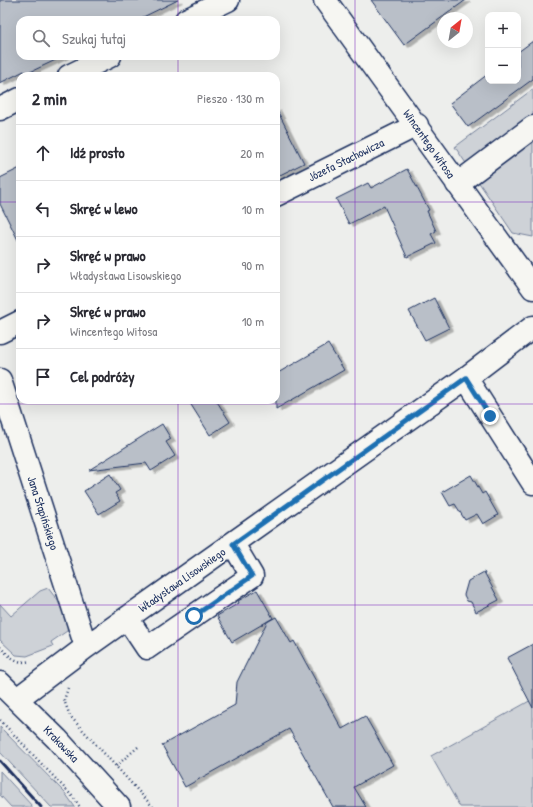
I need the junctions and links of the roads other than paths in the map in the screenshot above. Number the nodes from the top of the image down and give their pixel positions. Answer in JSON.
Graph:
{"nodes":[{"id":1,"x":228,"y":0,"type":"edge"},
{"id":2,"x":325,"y":0,"type":"edge"},
{"id":3,"x":194,"y":16,"type":"edge"},
{"id":4,"x":102,"y":60,"type":"edge"},
{"id":5,"x":76,"y":72,"type":"edge"},
{"id":6,"x":16,"y":101,"type":"edge"},
{"id":7,"x":0,"y":109,"type":"edge"},
{"id":8,"x":417,"y":125,"type":"junction"},
{"id":9,"x":533,"y":127,"type":"edge"},
{"id":10,"x":457,"y":184,"type":"junction"},
{"id":11,"x":280,"y":193,"type":"edge"},
{"id":12,"x":533,"y":288,"type":"edge"},
{"id":13,"x":16,"y":324,"type":"edge"},
{"id":14,"x":533,"y":327,"type":"edge"},
{"id":15,"x":0,"y":332,"type":"edge"},
{"id":16,"x":466,"y":378,"type":"junction"},
{"id":17,"x":0,"y":380,"type":"edge"},
{"id":18,"x":533,"y":483,"type":"edge"},
{"id":19,"x":233,"y":544,"type":"junction"},
{"id":20,"x":128,"y":618,"type":"junction"},
{"id":21,"x":86,"y":647,"type":"junction"},
{"id":22,"x":0,"y":683,"type":"edge"},
{"id":23,"x":17,"y":699,"type":"junction"},
{"id":24,"x":119,"y":807,"type":"edge"}],
"edges":[{"from":1,"to":3,"type":"street"},
{"from":2,"to":8,"type":"street","name":"Wincentego Witosa"},
{"from":4,"to":5,"type":"street"},
{"from":6,"to":7,"type":"street"},
{"from":8,"to":10,"type":"street","name":"Wincentego Witosa"},
{"from":8,"to":11,"type":"street","name":"Józefa Stachowicza"},
{"from":9,"to":10,"type":"street"},
{"from":10,"to":12,"type":"street","name":"Wincentego Witosa"},
{"from":13,"to":15,"type":"street"},
{"from":14,"to":16,"type":"street","name":"Władysława Lisowskiego"},
{"from":16,"to":18,"type":"street"},
{"from":16,"to":19,"type":"street","name":"Władysława Lisowskiego"},
{"from":17,"to":21,"type":"street","name":"Jana Stapińskiego"},
{"from":19,"to":20,"type":"street","name":"Władysława Lisowskiego"},
{"from":19,"to":20,"type":"street"},
{"from":20,"to":21,"type":"street","name":"Władysława Lisowskiego"},
{"from":21,"to":23,"type":"street","name":"Władysława Lisowskiego"},
{"from":22,"to":23,"type":"street","name":"Krakowska"},
{"from":23,"to":24,"type":"street","name":"Krakowska"}]}
